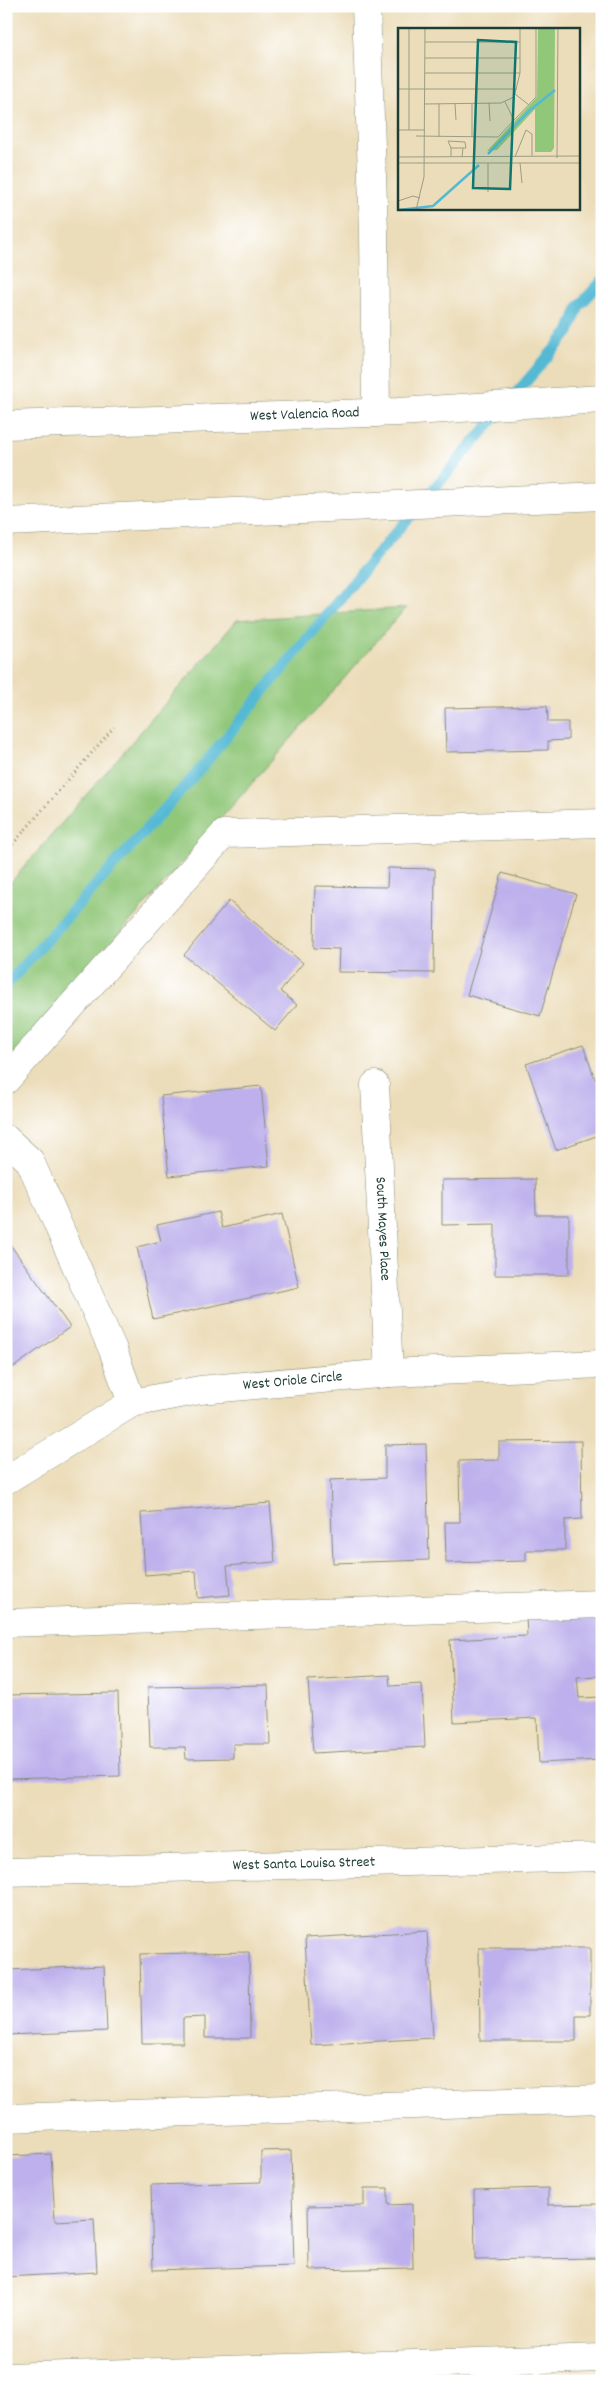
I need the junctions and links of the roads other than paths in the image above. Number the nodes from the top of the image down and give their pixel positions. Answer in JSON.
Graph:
{"nodes":[{"id":1,"x":366,"y":6,"type":"edge"},
{"id":2,"x":602,"y":399,"type":"edge"},
{"id":3,"x":387,"y":412,"type":"junction"},
{"id":4,"x":6,"y":425,"type":"edge"},
{"id":5,"x":602,"y":496,"type":"edge"},
{"id":6,"x":6,"y":522,"type":"edge"},
{"id":7,"x":602,"y":823,"type":"edge"},
{"id":8,"x":6,"y":1080,"type":"edge"},
{"id":9,"x":375,"y":1085,"type":"dead end"},
{"id":10,"x":6,"y":1139,"type":"edge"},
{"id":11,"x":602,"y":1364,"type":"edge"},
{"id":12,"x":389,"y":1373,"type":"junction"},
{"id":13,"x":132,"y":1403,"type":"junction"},
{"id":14,"x":6,"y":1480,"type":"edge"},
{"id":15,"x":602,"y":1604,"type":"edge"},
{"id":16,"x":6,"y":1623,"type":"edge"},
{"id":17,"x":602,"y":1857,"type":"edge"},
{"id":18,"x":6,"y":1872,"type":"edge"},
{"id":19,"x":602,"y":2099,"type":"edge"},
{"id":20,"x":6,"y":2118,"type":"edge"},
{"id":21,"x":602,"y":2358,"type":"edge"},
{"id":22,"x":6,"y":2377,"type":"edge"}],
"edges":[{"from":1,"to":3,"type":"street"},
{"from":2,"to":3,"type":"street","name":"West Valencia Road"},
{"from":3,"to":4,"type":"street","name":"West Valencia Road"},
{"from":5,"to":6,"type":"street"},
{"from":7,"to":8,"type":"street"},
{"from":9,"to":12,"type":"street","name":"South Mayes Place"},
{"from":10,"to":13,"type":"street"},
{"from":11,"to":12,"type":"street","name":"West Oriole Circle"},
{"from":12,"to":13,"type":"street","name":"West Oriole Circle"},
{"from":13,"to":14,"type":"street","name":"West Oriole Circle"},
{"from":15,"to":16,"type":"street"},
{"from":17,"to":18,"type":"street","name":"West Santa Louisa Street"},
{"from":19,"to":20,"type":"street"},
{"from":21,"to":22,"type":"street"}]}
